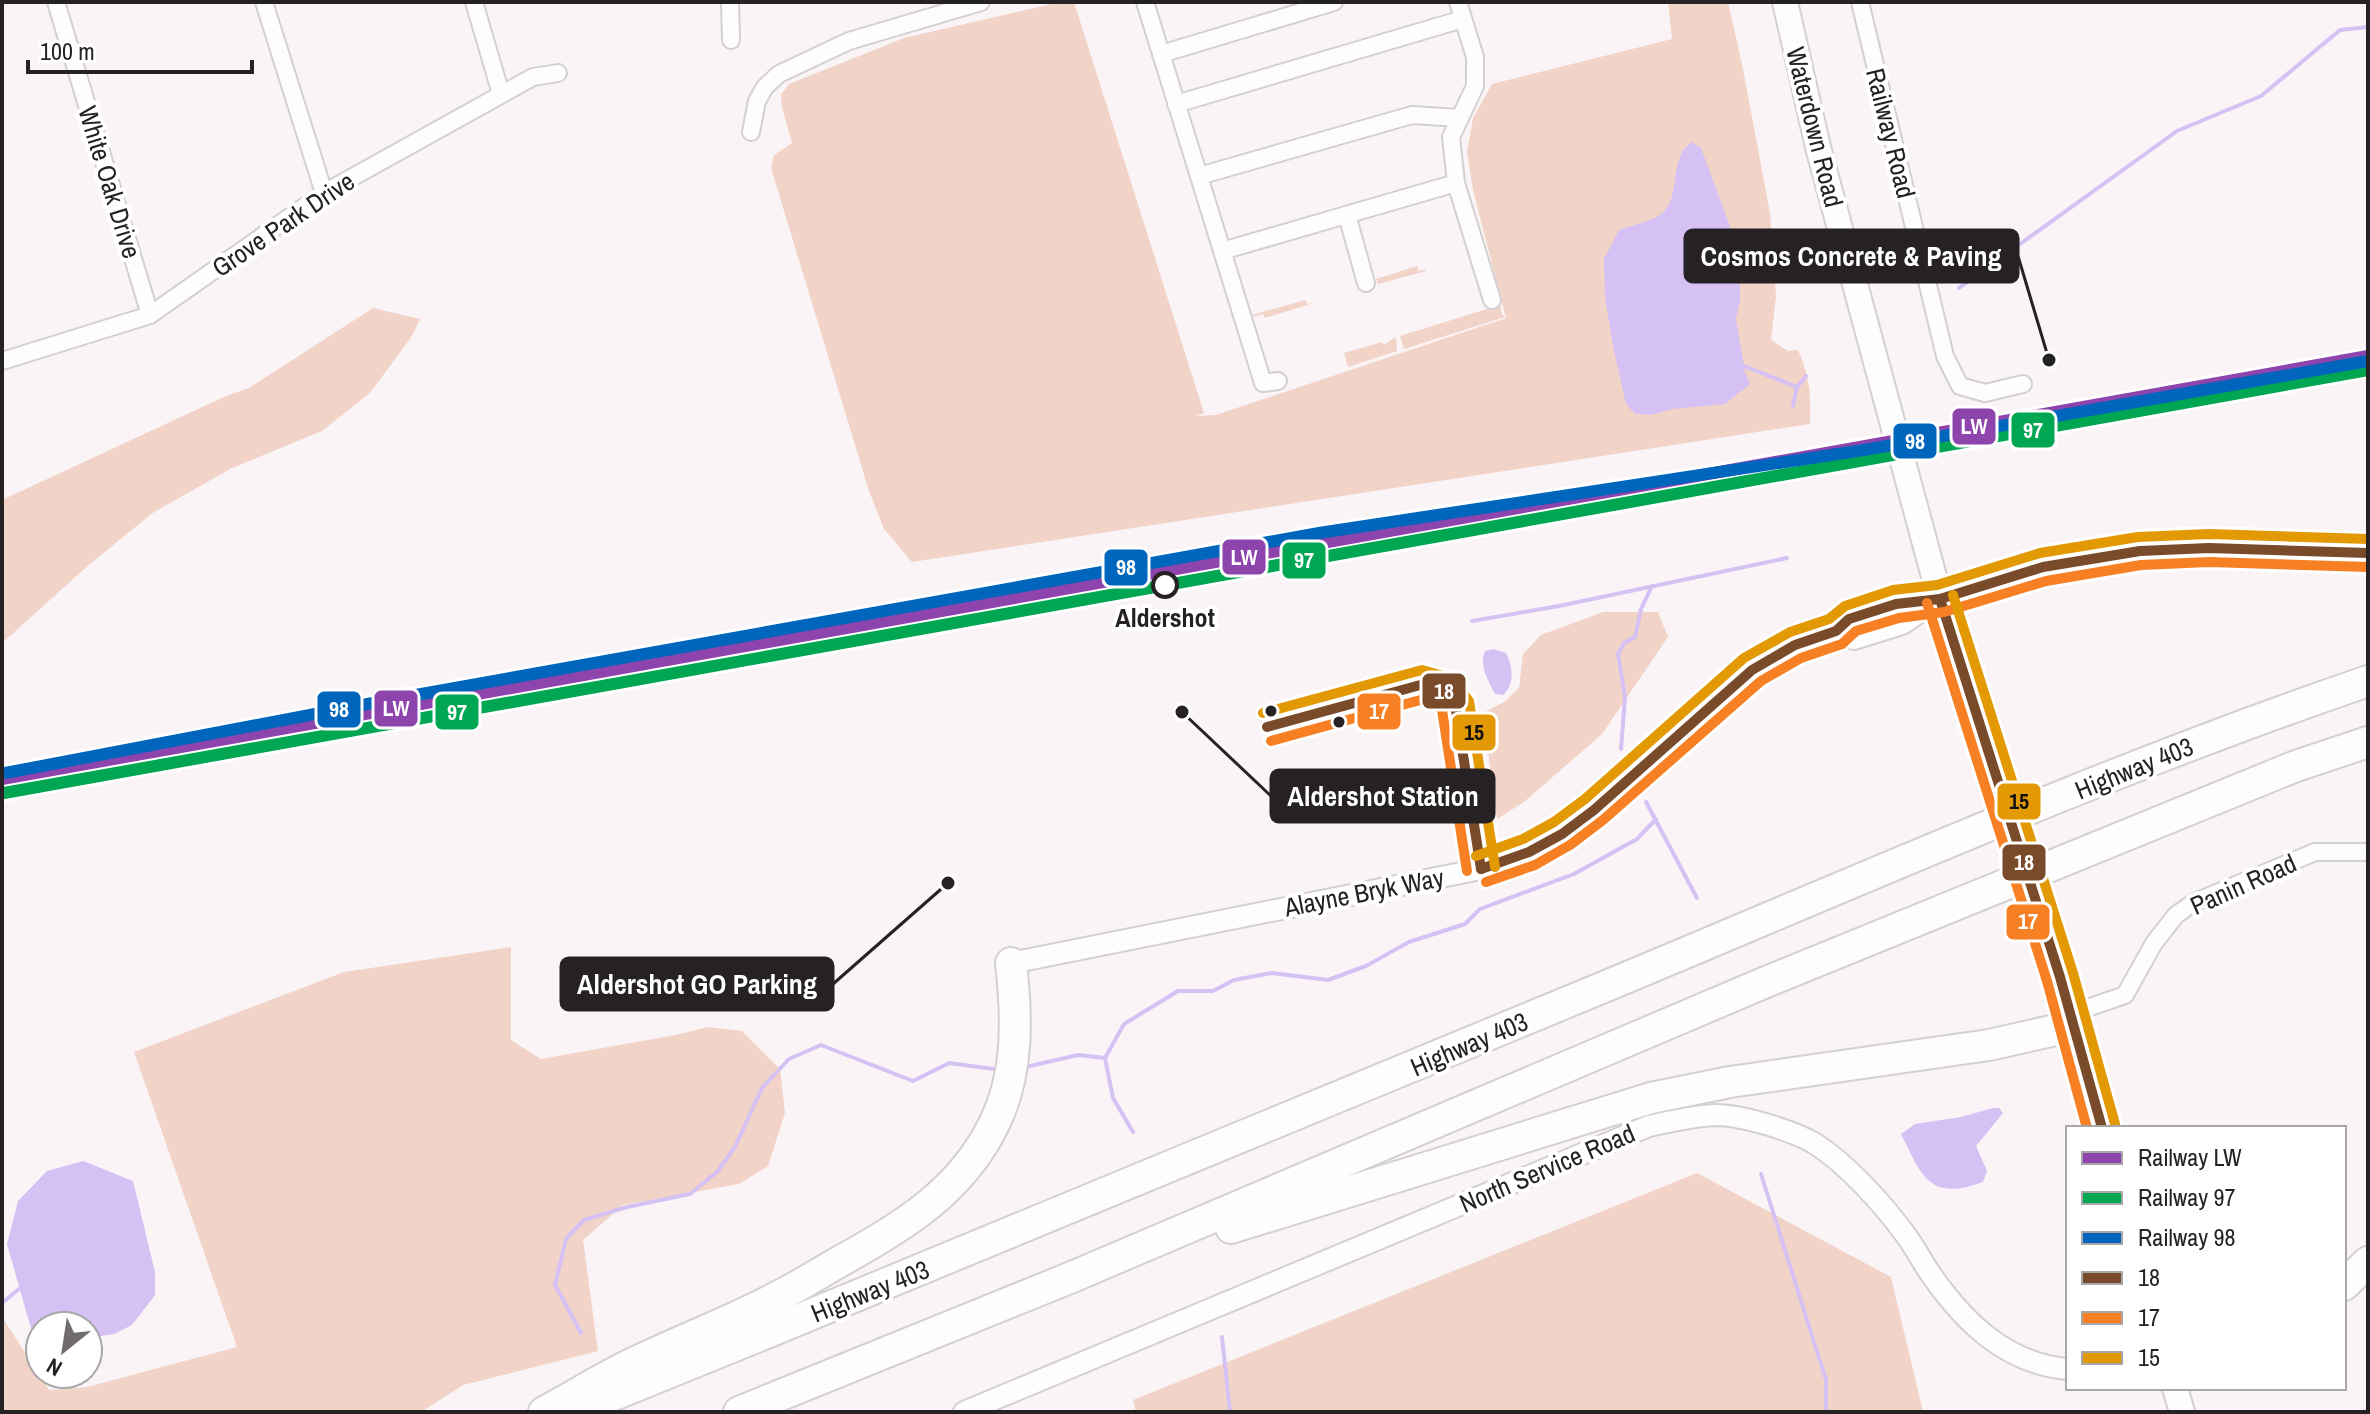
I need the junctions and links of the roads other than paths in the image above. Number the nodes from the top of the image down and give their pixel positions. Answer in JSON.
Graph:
{"nodes":[{"id":1,"x":56,"y":2,"type":"edge"},
{"id":2,"x":264,"y":2,"type":"edge"},
{"id":3,"x":474,"y":2,"type":"edge"},
{"id":4,"x":730,"y":2,"type":"edge"},
{"id":5,"x":981,"y":2,"type":"edge"},
{"id":6,"x":1145,"y":2,"type":"edge"},
{"id":7,"x":1334,"y":2,"type":"edge"},
{"id":8,"x":1458,"y":2,"type":"edge"},
{"id":9,"x":1785,"y":2,"type":"edge"},
{"id":10,"x":1860,"y":2,"type":"edge"},
{"id":11,"x":1463,"y":19,"type":"junction"},
{"id":12,"x":731,"y":40,"type":"dead end"},
{"id":13,"x":1161,"y":54,"type":"junction"},
{"id":14,"x":558,"y":73,"type":"dead end"},
{"id":15,"x":501,"y":94,"type":"junction"},
{"id":16,"x":1176,"y":104,"type":"junction"},
{"id":17,"x":1460,"y":118,"type":"junction"},
{"id":18,"x":751,"y":132,"type":"dead end"},
{"id":19,"x":1199,"y":176,"type":"junction"},
{"id":20,"x":1456,"y":183,"type":"junction"},
{"id":21,"x":324,"y":193,"type":"junction"},
{"id":22,"x":1347,"y":215,"type":"junction"},
{"id":23,"x":1222,"y":251,"type":"junction"},
{"id":24,"x":1366,"y":283,"type":"dead end"},
{"id":25,"x":1492,"y":300,"type":"dead end"},
{"id":26,"x":150,"y":315,"type":"junction"},
{"id":27,"x":2,"y":361,"type":"edge"},
{"id":28,"x":1278,"y":381,"type":"dead end"},
{"id":29,"x":2023,"y":384,"type":"dead end"},
{"id":30,"x":2368,"y":553,"type":"edge"},
{"id":31,"x":1940,"y":599,"type":"junction"},
{"id":32,"x":2368,"y":681,"type":"edge"},
{"id":33,"x":2368,"y":742,"type":"edge"},
{"id":34,"x":2368,"y":852,"type":"edge"},
{"id":35,"x":1011,"y":963,"type":"joint"},
{"id":36,"x":2072,"y":1020,"type":"junction"},
{"id":37,"x":2101,"y":1126,"type":"edge"},
{"id":38,"x":2368,"y":1262,"type":"edge"},
{"id":39,"x":1072,"y":1277,"type":"junction"},
{"id":40,"x":2346,"y":1283,"type":"edge"},
{"id":41,"x":2066,"y":1369,"type":"edge"},
{"id":42,"x":2176,"y":1390,"type":"edge"},
{"id":43,"x":544,"y":1412,"type":"edge"},
{"id":44,"x":572,"y":1412,"type":"edge"},
{"id":45,"x":739,"y":1412,"type":"edge"},
{"id":46,"x":964,"y":1412,"type":"edge"},
{"id":47,"x":2182,"y":1412,"type":"edge"}],
"edges":[{"from":1,"to":26,"type":"street","name":"White Oak Drive"},
{"from":2,"to":21,"type":"street"},
{"from":3,"to":15,"type":"street"},
{"from":4,"to":12,"type":"street"},
{"from":5,"to":18,"type":"street"},
{"from":6,"to":13,"type":"street"},
{"from":7,"to":13,"type":"street"},
{"from":8,"to":11,"type":"street"},
{"from":9,"to":31,"type":"main road","name":"Waterdown Road"},
{"from":10,"to":29,"type":"street","name":"Railway Road"},
{"from":11,"to":16,"type":"street"},
{"from":11,"to":17,"type":"street"},
{"from":13,"to":16,"type":"street"},
{"from":14,"to":15,"type":"street","name":"Grove Park Drive"},
{"from":15,"to":21,"type":"street","name":"Grove Park Drive"},
{"from":16,"to":19,"type":"street"},
{"from":17,"to":19,"type":"street"},
{"from":17,"to":20,"type":"street"},
{"from":19,"to":23,"type":"street"},
{"from":20,"to":22,"type":"street"},
{"from":20,"to":25,"type":"street"},
{"from":21,"to":26,"type":"street","name":"Grove Park Drive"},
{"from":22,"to":23,"type":"street"},
{"from":22,"to":24,"type":"street"},
{"from":23,"to":28,"type":"street"},
{"from":26,"to":27,"type":"street","name":"Grove Park Drive"},
{"from":30,"to":31,"type":"highway"},
{"from":31,"to":35,"type":"street","name":"Alayne Bryk Way"},
{"from":31,"to":36,"type":"main road","name":"Waterdown Road","bridge":true},
{"from":32,"to":44,"type":"highway","name":"Highway 403"},
{"from":33,"to":39,"type":"highway"},
{"from":34,"to":36,"type":"street","name":"Panin Road"},
{"from":35,"to":43,"type":"highway"},
{"from":36,"to":37,"type":"main road","name":"Waterdown Road"},
{"from":36,"to":39,"type":"highway"},
{"from":38,"to":40,"type":"highway"},
{"from":39,"to":45,"type":"highway"},
{"from":41,"to":46,"type":"street","name":"North Service Road"},
{"from":42,"to":47,"type":"main road"}]}
